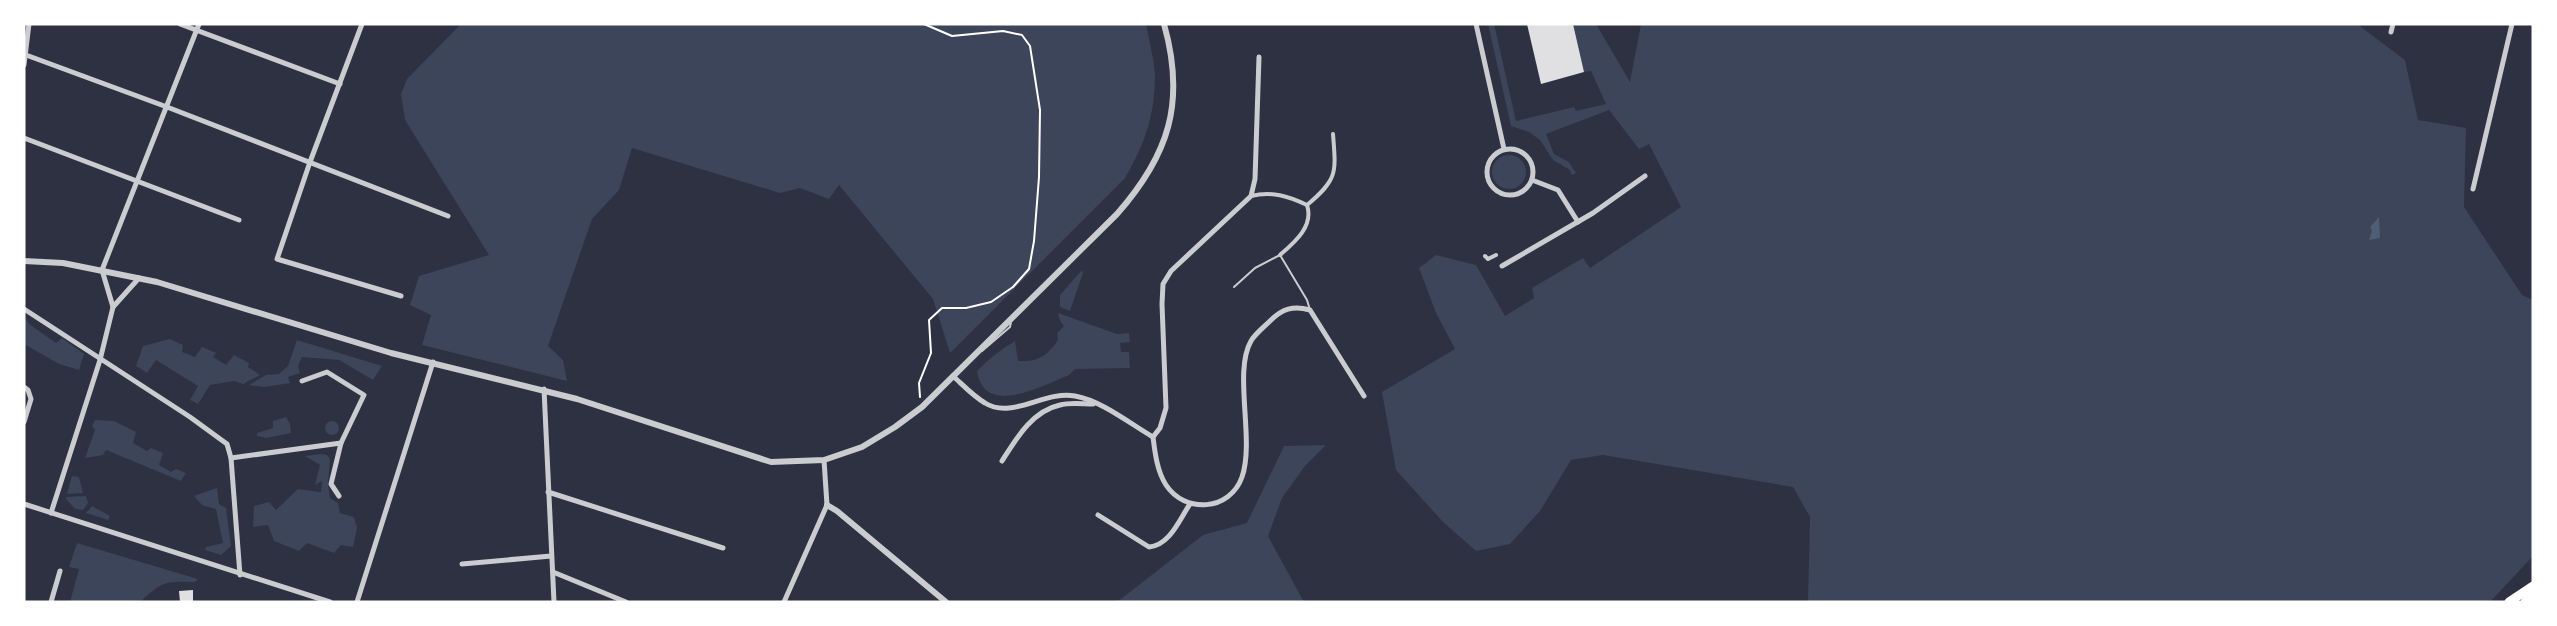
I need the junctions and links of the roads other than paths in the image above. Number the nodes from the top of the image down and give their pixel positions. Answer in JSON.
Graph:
{"nodes":[{"id":1,"x":30,"y":24,"type":"edge"},
{"id":2,"x":180,"y":24,"type":"edge"},
{"id":3,"x":362,"y":24,"type":"edge"},
{"id":4,"x":1164,"y":24,"type":"edge"},
{"id":5,"x":1476,"y":24,"type":"edge"},
{"id":6,"x":2393,"y":24,"type":"edge"},
{"id":7,"x":2512,"y":24,"type":"edge"},
{"id":8,"x":198,"y":27,"type":"edge"},
{"id":9,"x":2391,"y":32,"type":"dead end"},
{"id":10,"x":26,"y":55,"type":"junction"},
{"id":11,"x":1259,"y":57,"type":"dead end"},
{"id":12,"x":24,"y":65,"type":"edge"},
{"id":13,"x":340,"y":84,"type":"junction"},
{"id":14,"x":167,"y":106,"type":"junction"},
{"id":15,"x":1333,"y":134,"type":"dead end"},
{"id":16,"x":24,"y":138,"type":"edge"},
{"id":17,"x":1504,"y":149,"type":"junction"},
{"id":18,"x":309,"y":162,"type":"junction"},
{"id":19,"x":1645,"y":176,"type":"dead end"},
{"id":20,"x":1532,"y":180,"type":"junction"},
{"id":21,"x":136,"y":181,"type":"junction"},
{"id":22,"x":2473,"y":189,"type":"dead end"},
{"id":23,"x":1251,"y":196,"type":"junction"},
{"id":24,"x":1307,"y":205,"type":"junction"},
{"id":25,"x":448,"y":216,"type":"dead end"},
{"id":26,"x":239,"y":219,"type":"dead end"},
{"id":27,"x":1578,"y":222,"type":"junction"},
{"id":28,"x":1280,"y":255,"type":"junction"},
{"id":29,"x":1496,"y":255,"type":"dead end"},
{"id":30,"x":1485,"y":256,"type":"dead end"},
{"id":31,"x":24,"y":261,"type":"edge"},
{"id":32,"x":1502,"y":267,"type":"dead end"},
{"id":33,"x":102,"y":270,"type":"junction"},
{"id":34,"x":139,"y":278,"type":"junction"},
{"id":35,"x":1234,"y":287,"type":"dead end"},
{"id":36,"x":401,"y":296,"type":"dead end"},
{"id":37,"x":113,"y":307,"type":"junction"},
{"id":38,"x":24,"y":309,"type":"edge"},
{"id":39,"x":1310,"y":310,"type":"junction"},
{"id":40,"x":100,"y":360,"type":"junction"},
{"id":41,"x":433,"y":362,"type":"junction"},
{"id":42,"x":953,"y":376,"type":"junction"},
{"id":43,"x":302,"y":381,"type":"dead end"},
{"id":44,"x":24,"y":387,"type":"edge"},
{"id":45,"x":544,"y":389,"type":"junction"},
{"id":46,"x":1364,"y":396,"type":"dead end"},
{"id":47,"x":1098,"y":405,"type":"junction"},
{"id":48,"x":24,"y":422,"type":"edge"},
{"id":49,"x":1153,"y":437,"type":"junction"},
{"id":50,"x":341,"y":443,"type":"junction"},
{"id":51,"x":231,"y":458,"type":"junction"},
{"id":52,"x":824,"y":460,"type":"junction"},
{"id":53,"x":1002,"y":461,"type":"dead end"},
{"id":54,"x":548,"y":492,"type":"junction"},
{"id":55,"x":339,"y":496,"type":"dead end"},
{"id":56,"x":24,"y":504,"type":"edge"},
{"id":57,"x":1190,"y":504,"type":"junction"},
{"id":58,"x":827,"y":505,"type":"junction"},
{"id":59,"x":51,"y":513,"type":"junction"},
{"id":60,"x":1098,"y":515,"type":"dead end"},
{"id":61,"x":723,"y":548,"type":"dead end"},
{"id":62,"x":550,"y":556,"type":"junction"},
{"id":63,"x":462,"y":564,"type":"dead end"},
{"id":64,"x":60,"y":571,"type":"dead end"},
{"id":65,"x":553,"y":572,"type":"junction"},
{"id":66,"x":240,"y":575,"type":"junction"},
{"id":67,"x":2533,"y":586,"type":"edge"},
{"id":68,"x":2533,"y":594,"type":"edge"},
{"id":69,"x":51,"y":602,"type":"edge"},
{"id":70,"x":330,"y":602,"type":"edge"},
{"id":71,"x":357,"y":602,"type":"edge"},
{"id":72,"x":554,"y":602,"type":"edge"},
{"id":73,"x":626,"y":602,"type":"edge"},
{"id":74,"x":784,"y":602,"type":"edge"},
{"id":75,"x":946,"y":602,"type":"edge"},
{"id":76,"x":2509,"y":602,"type":"edge"},
{"id":77,"x":2525,"y":602,"type":"edge"}],
"edges":[{"from":1,"to":10,"type":"street"},
{"from":2,"to":8,"type":"street"},
{"from":3,"to":13,"type":"street"},
{"from":4,"to":42,"type":"street"},
{"from":5,"to":17,"type":"street"},
{"from":6,"to":9,"type":"street"},
{"from":7,"to":22,"type":"street"},
{"from":8,"to":13,"type":"street"},
{"from":8,"to":14,"type":"street"},
{"from":10,"to":12,"type":"street"},
{"from":10,"to":14,"type":"street"},
{"from":11,"to":23,"type":"street"},
{"from":13,"to":18,"type":"street"},
{"from":14,"to":18,"type":"street"},
{"from":14,"to":21,"type":"street"},
{"from":15,"to":24,"type":"street"},
{"from":16,"to":21,"type":"street"},
{"from":17,"to":20,"type":"street"},
{"from":17,"to":20,"type":"street"},
{"from":18,"to":25,"type":"street"},
{"from":18,"to":36,"type":"street"},
{"from":19,"to":27,"type":"street"},
{"from":20,"to":27,"type":"street"},
{"from":21,"to":26,"type":"street"},
{"from":21,"to":33,"type":"street"},
{"from":23,"to":24,"type":"street"},
{"from":23,"to":49,"type":"street"},
{"from":24,"to":28,"type":"street"},
{"from":27,"to":32,"type":"street"},
{"from":28,"to":35,"type":"lane"},
{"from":28,"to":39,"type":"lane"},
{"from":29,"to":30,"type":"street"},
{"from":31,"to":33,"type":"street"},
{"from":33,"to":34,"type":"street"},
{"from":33,"to":37,"type":"street"},
{"from":34,"to":37,"type":"street"},
{"from":34,"to":41,"type":"street"},
{"from":37,"to":40,"type":"street"},
{"from":38,"to":40,"type":"street"},
{"from":39,"to":46,"type":"street"},
{"from":39,"to":57,"type":"street"},
{"from":40,"to":51,"type":"street"},
{"from":40,"to":59,"type":"street"},
{"from":41,"to":45,"type":"street"},
{"from":41,"to":71,"type":"street"},
{"from":42,"to":47,"type":"street"},
{"from":42,"to":52,"type":"street"},
{"from":43,"to":50,"type":"street"},
{"from":44,"to":48,"type":"street"},
{"from":45,"to":52,"type":"street"},
{"from":45,"to":54,"type":"street"},
{"from":47,"to":49,"type":"street"},
{"from":47,"to":53,"type":"street"},
{"from":49,"to":57,"type":"street"},
{"from":50,"to":51,"type":"street"},
{"from":50,"to":55,"type":"street"},
{"from":51,"to":66,"type":"street"},
{"from":52,"to":58,"type":"street"},
{"from":54,"to":61,"type":"street"},
{"from":54,"to":62,"type":"street"},
{"from":56,"to":59,"type":"street"},
{"from":57,"to":60,"type":"street"},
{"from":58,"to":74,"type":"street"},
{"from":58,"to":75,"type":"street"},
{"from":59,"to":66,"type":"street"},
{"from":62,"to":63,"type":"street"},
{"from":62,"to":65,"type":"street"},
{"from":64,"to":69,"type":"street"},
{"from":65,"to":72,"type":"street"},
{"from":65,"to":73,"type":"street"},
{"from":66,"to":70,"type":"street"},
{"from":67,"to":76,"type":"highway"},
{"from":68,"to":77,"type":"highway"}]}
